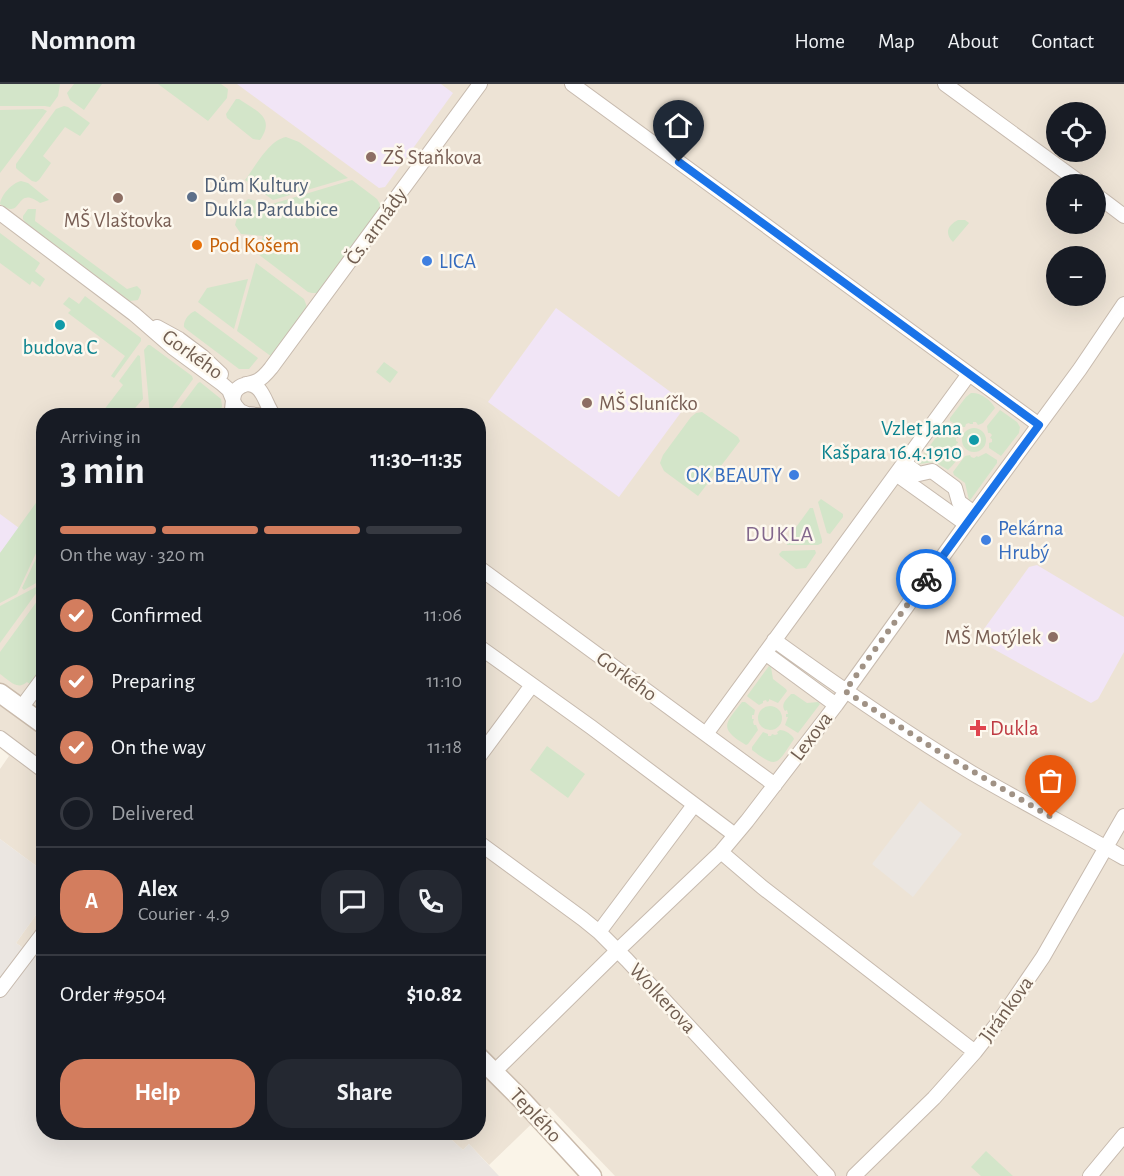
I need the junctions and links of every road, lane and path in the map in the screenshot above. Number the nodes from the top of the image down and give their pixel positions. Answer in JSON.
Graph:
{"nodes":[{"id":1,"x":480,"y":84,"type":"edge"},
{"id":2,"x":572,"y":84,"type":"edge"},
{"id":3,"x":945,"y":84,"type":"edge"},
{"id":4,"x":1068,"y":174,"type":"edge"},
{"id":5,"x":1106,"y":202,"type":"edge"},
{"id":6,"x":0,"y":213,"type":"edge"},
{"id":7,"x":1124,"y":216,"type":"edge"},
{"id":8,"x":1124,"y":304,"type":"edge"},
{"id":9,"x":134,"y":314,"type":"junction"},
{"id":10,"x":271,"y":368,"type":"junction"},
{"id":11,"x":969,"y":374,"type":"junction"},
{"id":12,"x":246,"y":384,"type":"junction"},
{"id":13,"x":263,"y":396,"type":"junction"},
{"id":14,"x":234,"y":401,"type":"junction"},
{"id":15,"x":233,"y":408,"type":"edge"},
{"id":16,"x":238,"y":408,"type":"edge"},
{"id":17,"x":261,"y":408,"type":"edge"},
{"id":18,"x":268,"y":408,"type":"edge"},
{"id":19,"x":1039,"y":425,"type":"junction"},
{"id":20,"x":900,"y":468,"type":"junction"},
{"id":21,"x":970,"y":519,"type":"junction"},
{"id":22,"x":486,"y":573,"type":"edge"},
{"id":23,"x":774,"y":640,"type":"junction"},
{"id":24,"x":486,"y":652,"type":"edge"},
{"id":25,"x":765,"y":653,"type":"junction"},
{"id":26,"x":532,"y":685,"type":"junction"},
{"id":27,"x":36,"y":688,"type":"edge"},
{"id":28,"x":845,"y":691,"type":"junction"},
{"id":29,"x":0,"y":693,"type":"edge"},
{"id":30,"x":836,"y":705,"type":"junction"},
{"id":31,"x":21,"y":708,"type":"junction"},
{"id":32,"x":36,"y":719,"type":"edge"},
{"id":33,"x":706,"y":734,"type":"junction"},
{"id":34,"x":0,"y":738,"type":"edge"},
{"id":35,"x":486,"y":747,"type":"edge"},
{"id":36,"x":36,"y":765,"type":"edge"},
{"id":37,"x":775,"y":785,"type":"junction"},
{"id":38,"x":694,"y":805,"type":"junction"},
{"id":39,"x":1124,"y":816,"type":"edge"},
{"id":40,"x":735,"y":835,"type":"junction"},
{"id":41,"x":486,"y":848,"type":"edge"},
{"id":42,"x":1106,"y":848,"type":"junction"},
{"id":43,"x":721,"y":852,"type":"junction"},
{"id":44,"x":1124,"y":858,"type":"edge"},
{"id":45,"x":599,"y":932,"type":"junction"},
{"id":46,"x":36,"y":943,"type":"edge"},
{"id":47,"x":618,"y":950,"type":"junction"},
{"id":48,"x":0,"y":990,"type":"edge"},
{"id":49,"x":975,"y":1052,"type":"junction"},
{"id":50,"x":486,"y":1063,"type":"edge"},
{"id":51,"x":495,"y":1071,"type":"junction"},
{"id":52,"x":1124,"y":1135,"type":"edge"},
{"id":53,"x":592,"y":1176,"type":"edge"},
{"id":54,"x":828,"y":1176,"type":"edge"},
{"id":55,"x":854,"y":1176,"type":"edge"},
{"id":56,"x":1090,"y":1176,"type":"edge"}],
"edges":[{"from":1,"to":10,"type":"street","name":"Čs. armády"},
{"from":2,"to":11,"type":"street"},
{"from":3,"to":4,"type":"street"},
{"from":5,"to":7,"type":"street"},
{"from":6,"to":9,"type":"street","name":"Gorkého"},
{"from":8,"to":19,"type":"street","name":"Lexova"},
{"from":9,"to":12,"type":"street","name":"Gorkého"},
{"from":9,"to":14,"type":"street","name":"Gorkého"},
{"from":10,"to":12,"type":"street","name":"Čs. armády"},
{"from":10,"to":13,"type":"street","name":"Čs. armády"},
{"from":11,"to":19,"type":"street"},
{"from":11,"to":20,"type":"street"},
{"from":12,"to":13,"type":"street","name":"Gorkého"},
{"from":12,"to":14,"type":"street","name":"Čs. armády"},
{"from":13,"to":17,"type":"street","name":"Čs. armády"},
{"from":13,"to":18,"type":"street","name":"Gorkého"},
{"from":14,"to":15,"type":"street","name":"Čs. armády"},
{"from":14,"to":16,"type":"street","name":"Gorkého"},
{"from":19,"to":21,"type":"street","name":"Lexova"},
{"from":20,"to":21,"type":"street"},
{"from":20,"to":21,"type":"street"},
{"from":20,"to":23,"type":"street"},
{"from":21,"to":28,"type":"street","name":"Lexova"},
{"from":22,"to":33,"type":"street","name":"Gorkého"},
{"from":23,"to":25,"type":"street"},
{"from":23,"to":28,"type":"street"},
{"from":24,"to":26,"type":"street"},
{"from":25,"to":30,"type":"street"},
{"from":25,"to":33,"type":"street"},
{"from":26,"to":35,"type":"street"},
{"from":26,"to":38,"type":"street"},
{"from":27,"to":31,"type":"street"},
{"from":28,"to":30,"type":"street","name":"Lexova"},
{"from":28,"to":42,"type":"street"},
{"from":29,"to":31,"type":"main road"},
{"from":30,"to":37,"type":"street","name":"Lexova"},
{"from":31,"to":32,"type":"main road"},
{"from":33,"to":37,"type":"street","name":"Gorkého"},
{"from":34,"to":36,"type":"street"},
{"from":37,"to":40,"type":"street","name":"Lexova"},
{"from":38,"to":40,"type":"street"},
{"from":38,"to":45,"type":"street"},
{"from":39,"to":42,"type":"street","name":"Jiránkova"},
{"from":40,"to":43,"type":"street","name":"Lexova"},
{"from":41,"to":45,"type":"street","name":"Wolkerova"},
{"from":42,"to":44,"type":"street"},
{"from":42,"to":49,"type":"street","name":"Jiránkova"},
{"from":43,"to":47,"type":"street","name":"Lexova"},
{"from":43,"to":49,"type":"street"},
{"from":45,"to":47,"type":"street","name":"Wolkerova"},
{"from":46,"to":48,"type":"street"},
{"from":47,"to":51,"type":"street","name":"Lexova"},
{"from":47,"to":54,"type":"street","name":"Wolkerova"},
{"from":49,"to":55,"type":"street","name":"Jiránkova"},
{"from":50,"to":51,"type":"main road","name":"Teplého"},
{"from":51,"to":53,"type":"main road","name":"Teplého"},
{"from":52,"to":56,"type":"street"}]}
